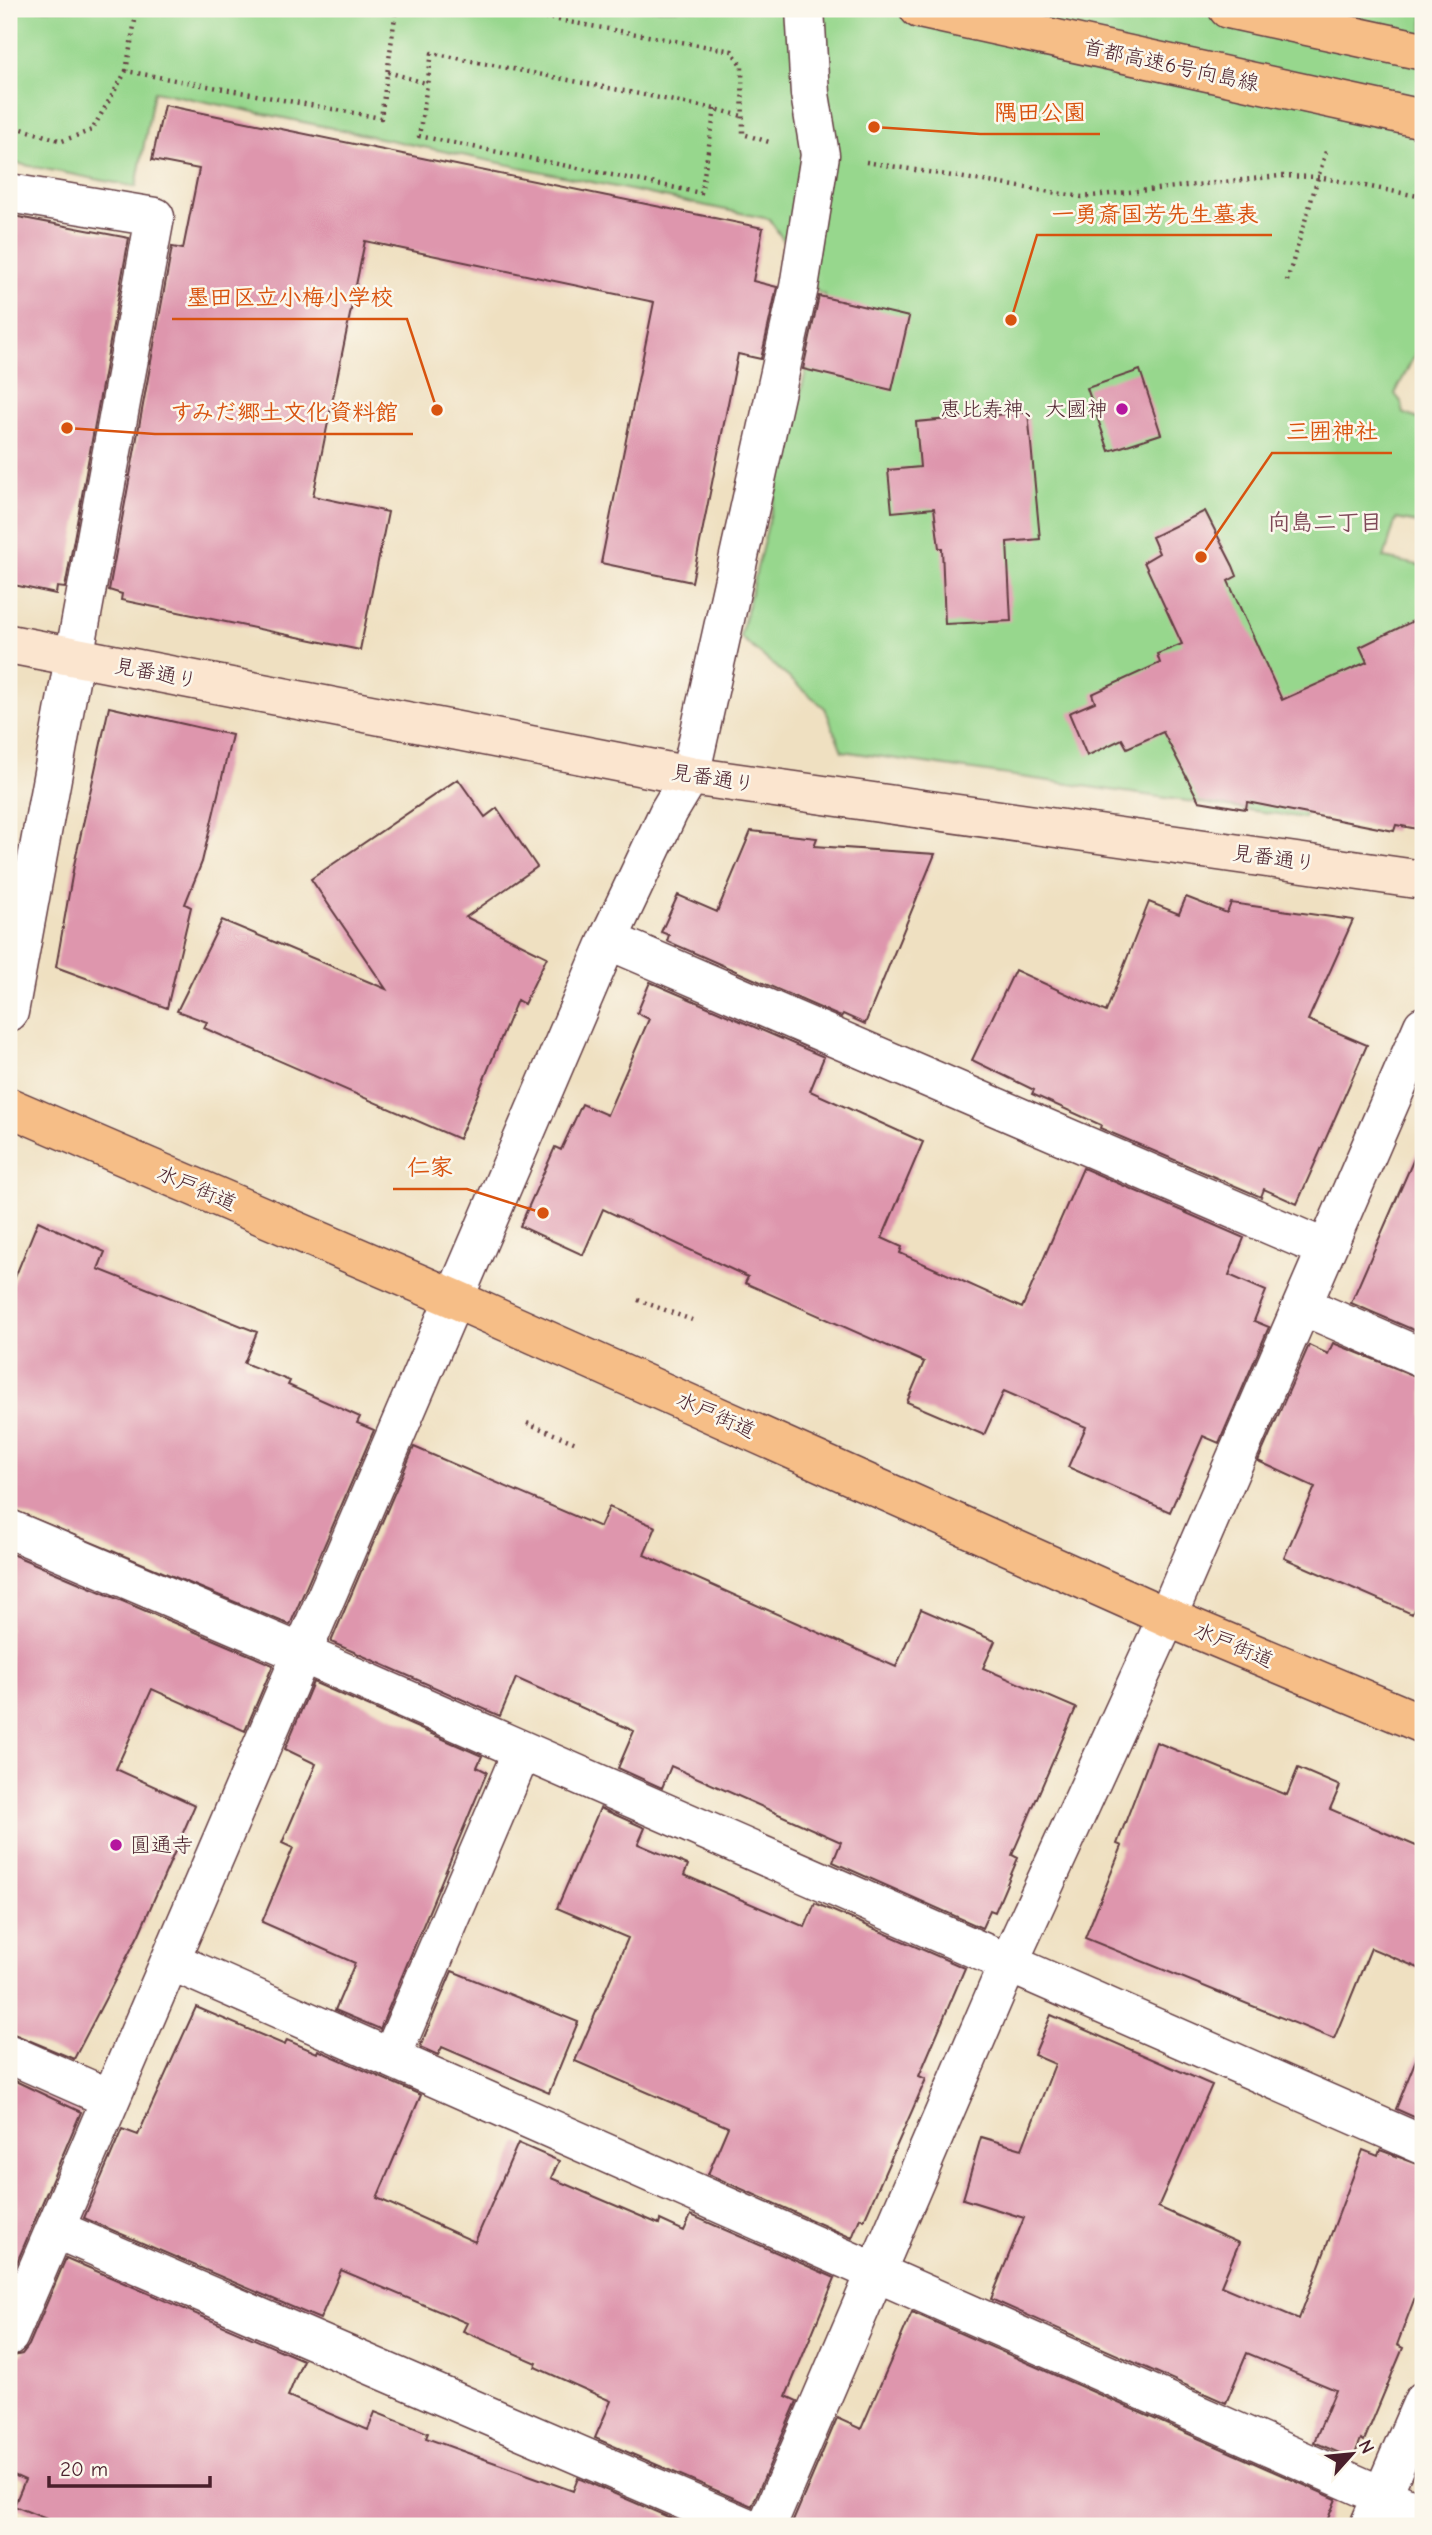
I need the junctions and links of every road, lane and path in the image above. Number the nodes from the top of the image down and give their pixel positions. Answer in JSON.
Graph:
{"nodes":[{"id":1,"x":137,"y":9,"type":"edge"},
{"id":2,"x":396,"y":9,"type":"edge"},
{"id":3,"x":496,"y":9,"type":"edge"},
{"id":4,"x":805,"y":9,"type":"edge"},
{"id":5,"x":919,"y":9,"type":"edge"},
{"id":6,"x":1228,"y":9,"type":"edge"},
{"id":7,"x":1423,"y":51,"type":"edge"},
{"id":8,"x":126,"y":71,"type":"junction"},
{"id":9,"x":388,"y":72,"type":"junction"},
{"id":10,"x":425,"y":83,"type":"junction"},
{"id":11,"x":715,"y":109,"type":"junction"},
{"id":12,"x":743,"y":116,"type":"junction"},
{"id":13,"x":1423,"y":119,"type":"edge"},
{"id":14,"x":9,"y":125,"type":"edge"},
{"id":15,"x":1327,"y":148,"type":"dead end"},
{"id":16,"x":820,"y":155,"type":"junction"},
{"id":17,"x":1318,"y":177,"type":"junction"},
{"id":18,"x":9,"y":193,"type":"edge"},
{"id":19,"x":1423,"y":197,"type":"edge"},
{"id":20,"x":1287,"y":281,"type":"dead end"},
{"id":21,"x":9,"y":643,"type":"edge"},
{"id":22,"x":74,"y":657,"type":"junction"},
{"id":23,"x":690,"y":776,"type":"junction"},
{"id":24,"x":1423,"y":880,"type":"edge"},
{"id":25,"x":608,"y":940,"type":"junction"},
{"id":26,"x":9,"y":1012,"type":"edge"},
{"id":27,"x":1423,"y":1026,"type":"edge"},
{"id":28,"x":1415,"y":1075,"type":"edge"},
{"id":29,"x":9,"y":1107,"type":"edge"},
{"id":30,"x":1326,"y":1250,"type":"junction"},
{"id":31,"x":455,"y":1299,"type":"junction"},
{"id":32,"x":638,"y":1300,"type":"dead end"},
{"id":33,"x":1303,"y":1306,"type":"junction"},
{"id":34,"x":692,"y":1320,"type":"dead end"},
{"id":35,"x":1423,"y":1358,"type":"edge"},
{"id":36,"x":527,"y":1423,"type":"dead end"},
{"id":37,"x":576,"y":1443,"type":"dead end"},
{"id":38,"x":9,"y":1529,"type":"edge"},
{"id":39,"x":1167,"y":1617,"type":"junction"},
{"id":40,"x":303,"y":1654,"type":"junction"},
{"id":41,"x":1423,"y":1724,"type":"edge"},
{"id":42,"x":522,"y":1751,"type":"junction"},
{"id":43,"x":171,"y":1961,"type":"junction"},
{"id":44,"x":1008,"y":1964,"type":"junction"},
{"id":45,"x":9,"y":2054,"type":"edge"},
{"id":46,"x":391,"y":2058,"type":"junction"},
{"id":47,"x":109,"y":2098,"type":"junction"},
{"id":48,"x":1423,"y":2145,"type":"edge"},
{"id":49,"x":55,"y":2229,"type":"junction"},
{"id":50,"x":875,"y":2273,"type":"junction"},
{"id":51,"x":9,"y":2336,"type":"edge"},
{"id":52,"x":1423,"y":2401,"type":"edge"},
{"id":53,"x":1375,"y":2512,"type":"edge"},
{"id":54,"x":1423,"y":2514,"type":"edge"},
{"id":55,"x":744,"y":2526,"type":"edge"},
{"id":56,"x":767,"y":2526,"type":"edge"}],
"edges":[{"from":1,"to":8,"type":"path"},
{"from":2,"to":9,"type":"path"},
{"from":3,"to":12,"type":"path"},
{"from":4,"to":16,"type":"street"},
{"from":5,"to":13,"type":"highway","name":"首都高速6号向島線"},
{"from":6,"to":7,"type":"highway"},
{"from":8,"to":9,"type":"path"},
{"from":8,"to":14,"type":"path"},
{"from":9,"to":10,"type":"path"},
{"from":10,"to":11,"type":"path"},
{"from":10,"to":11,"type":"path"},
{"from":11,"to":12,"type":"path"},
{"from":12,"to":16,"type":"path"},
{"from":15,"to":17,"type":"path"},
{"from":16,"to":17,"type":"path"},
{"from":16,"to":23,"type":"street"},
{"from":17,"to":19,"type":"path"},
{"from":17,"to":20,"type":"path"},
{"from":18,"to":22,"type":"street"},
{"from":21,"to":22,"type":"street","name":"見番通り"},
{"from":22,"to":23,"type":"street","name":"見番通り"},
{"from":22,"to":26,"type":"street"},
{"from":23,"to":24,"type":"street","name":"見番通り"},
{"from":23,"to":25,"type":"street"},
{"from":25,"to":30,"type":"street"},
{"from":25,"to":31,"type":"street"},
{"from":27,"to":28,"type":"street"},
{"from":28,"to":30,"type":"street"},
{"from":29,"to":31,"type":"highway","name":"水戸街道"},
{"from":30,"to":33,"type":"street"},
{"from":31,"to":39,"type":"highway","name":"水戸街道"},
{"from":31,"to":40,"type":"street"},
{"from":32,"to":34,"type":"path"},
{"from":33,"to":35,"type":"street"},
{"from":33,"to":39,"type":"street"},
{"from":36,"to":37,"type":"path"},
{"from":38,"to":40,"type":"street"},
{"from":39,"to":41,"type":"highway","name":"水戸街道"},
{"from":39,"to":44,"type":"street"},
{"from":40,"to":42,"type":"street"},
{"from":40,"to":43,"type":"street"},
{"from":42,"to":44,"type":"street"},
{"from":42,"to":46,"type":"street"},
{"from":43,"to":46,"type":"street"},
{"from":43,"to":47,"type":"street"},
{"from":44,"to":48,"type":"street"},
{"from":44,"to":50,"type":"street"},
{"from":45,"to":47,"type":"street"},
{"from":46,"to":50,"type":"street"},
{"from":47,"to":49,"type":"street"},
{"from":49,"to":51,"type":"street"},
{"from":49,"to":55,"type":"street"},
{"from":50,"to":53,"type":"street"},
{"from":50,"to":56,"type":"street"},
{"from":52,"to":53,"type":"street"},
{"from":53,"to":54,"type":"street"}]}
